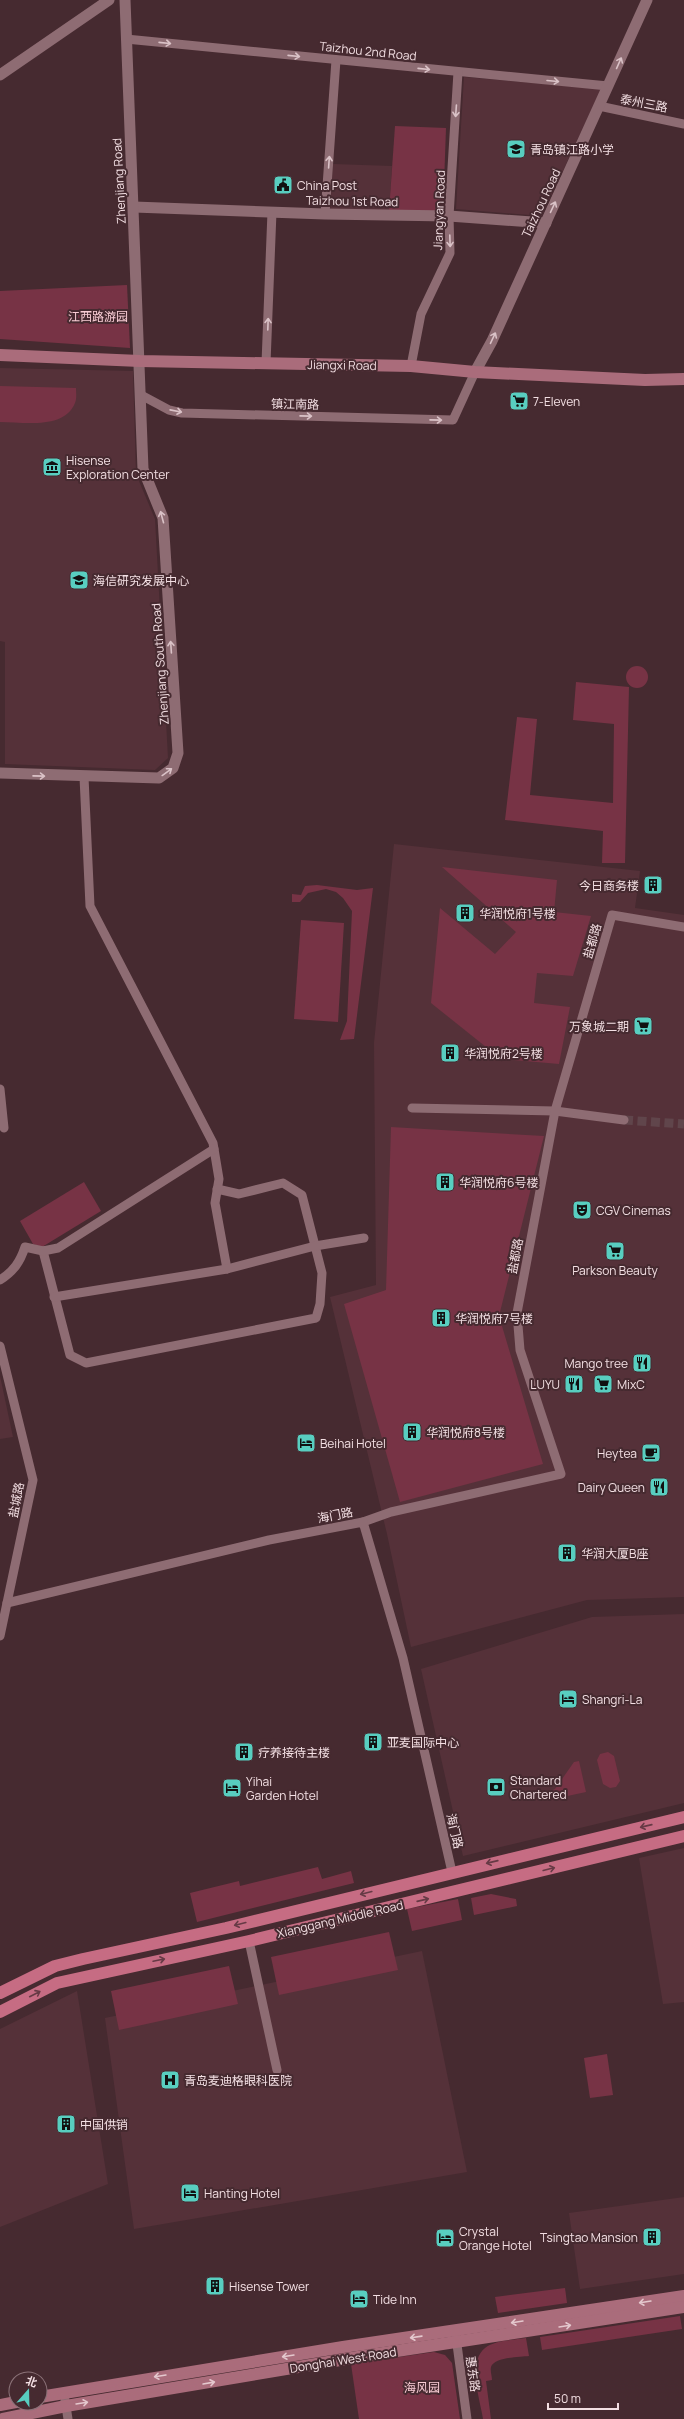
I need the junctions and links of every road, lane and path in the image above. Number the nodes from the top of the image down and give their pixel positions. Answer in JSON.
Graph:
{"nodes":[{"id":1,"x":109,"y":0,"type":"edge"},
{"id":2,"x":126,"y":0,"type":"edge"},
{"id":3,"x":647,"y":0,"type":"edge"},
{"id":4,"x":126,"y":39,"type":"junction"},
{"id":5,"x":336,"y":60,"type":"junction"},
{"id":6,"x":458,"y":72,"type":"junction"},
{"id":7,"x":0,"y":75,"type":"edge"},
{"id":8,"x":608,"y":86,"type":"junction"},
{"id":9,"x":599,"y":106,"type":"junction"},
{"id":10,"x":684,"y":124,"type":"edge"},
{"id":11,"x":134,"y":207,"type":"junction"},
{"id":12,"x":272,"y":212,"type":"junction"},
{"id":13,"x":325,"y":214,"type":"junction"},
{"id":14,"x":449,"y":216,"type":"junction"},
{"id":15,"x":546,"y":223,"type":"junction"},
{"id":16,"x":0,"y":355,"type":"edge"},
{"id":17,"x":140,"y":361,"type":"junction"},
{"id":18,"x":266,"y":363,"type":"junction"},
{"id":19,"x":411,"y":366,"type":"junction"},
{"id":20,"x":475,"y":372,"type":"junction"},
{"id":21,"x":684,"y":379,"type":"edge"},
{"id":22,"x":141,"y":395,"type":"junction"},
{"id":23,"x":0,"y":773,"type":"edge"},
{"id":24,"x":84,"y":777,"type":"junction"},
{"id":25,"x":684,"y":927,"type":"edge"},
{"id":26,"x":0,"y":1089,"type":"edge"},
{"id":27,"x":412,"y":1108,"type":"dead end"},
{"id":28,"x":555,"y":1111,"type":"junction"},
{"id":29,"x":624,"y":1120,"type":"tunnel mouth"},
{"id":30,"x":4,"y":1128,"type":"dead end"},
{"id":31,"x":214,"y":1149,"type":"junction"},
{"id":32,"x":217,"y":1189,"type":"junction"},
{"id":33,"x":364,"y":1238,"type":"dead end"},
{"id":34,"x":315,"y":1246,"type":"junction"},
{"id":35,"x":43,"y":1251,"type":"junction"},
{"id":36,"x":227,"y":1269,"type":"junction"},
{"id":37,"x":0,"y":1280,"type":"edge"},
{"id":38,"x":54,"y":1297,"type":"junction"},
{"id":39,"x":0,"y":1346,"type":"edge"},
{"id":40,"x":363,"y":1522,"type":"junction"},
{"id":41,"x":7,"y":1603,"type":"junction"},
{"id":42,"x":0,"y":1636,"type":"edge"},
{"id":43,"x":684,"y":1817,"type":"edge"},
{"id":44,"x":684,"y":1836,"type":"edge"},
{"id":45,"x":452,"y":1872,"type":"junction"},
{"id":46,"x":249,"y":1941,"type":"junction"},
{"id":47,"x":0,"y":1993,"type":"edge"},
{"id":48,"x":0,"y":2012,"type":"edge"},
{"id":49,"x":277,"y":2070,"type":"dead end"},
{"id":50,"x":684,"y":2296,"type":"edge"},
{"id":51,"x":684,"y":2307,"type":"edge"},
{"id":52,"x":456,"y":2337,"type":"junction"},
{"id":53,"x":64,"y":2392,"type":"junction"},
{"id":54,"x":48,"y":2395,"type":"edge"},
{"id":55,"x":66,"y":2406,"type":"junction"},
{"id":56,"x":3,"y":2419,"type":"edge"},
{"id":57,"x":68,"y":2419,"type":"edge"},
{"id":58,"x":467,"y":2419,"type":"edge"}],
"edges":[{"from":1,"to":7,"type":"street"},
{"from":2,"to":4,"type":"street","name":"Zhenjiang Road"},
{"from":8,"to":3,"type":"street","name":"Taizhou Road","one_way":true},
{"from":4,"to":5,"type":"street","name":"Taizhou 2nd Road","one_way":true},
{"from":4,"to":11,"type":"street","name":"Zhenjiang Road"},
{"from":5,"to":6,"type":"street","name":"Taizhou 2nd Road","one_way":true},
{"from":13,"to":5,"type":"street","one_way":true},
{"from":6,"to":8,"type":"street","name":"Taizhou 2nd Road","one_way":true},
{"from":6,"to":14,"type":"street","name":"Jiangyan Road","one_way":true},
{"from":8,"to":9,"type":"street","name":"Taizhou Road"},
{"from":9,"to":10,"type":"street","name":"泰州三路"},
{"from":15,"to":9,"type":"street","name":"Taizhou Road","one_way":true},
{"from":11,"to":12,"type":"street","name":"Taizhou 1st Road"},
{"from":11,"to":17,"type":"street","name":"Zhenjiang Road"},
{"from":12,"to":13,"type":"street","name":"Taizhou 1st Road"},
{"from":18,"to":12,"type":"street","one_way":true},
{"from":13,"to":14,"type":"street","name":"Taizhou 1st Road"},
{"from":14,"to":15,"type":"street","name":"Taizhou 1st Road"},
{"from":14,"to":19,"type":"street","name":"Jiangyan Road","one_way":true},
{"from":20,"to":15,"type":"street","name":"Taizhou Road","one_way":true},
{"from":16,"to":17,"type":"main road","name":"Jiangxi Road"},
{"from":17,"to":18,"type":"main road","name":"Jiangxi Road"},
{"from":17,"to":22,"type":"street","name":"Zhenjiang South Road"},
{"from":18,"to":19,"type":"main road","name":"Jiangxi Road"},
{"from":19,"to":20,"type":"main road","name":"Jiangxi Road"},
{"from":20,"to":21,"type":"main road","name":"Jiangxi Road"},
{"from":22,"to":20,"type":"street","name":"镇江南路","one_way":true},
{"from":24,"to":22,"type":"street","name":"Zhenjiang South Road","one_way":true},
{"from":23,"to":24,"type":"street","name":"Zhenjiang South Road","one_way":true},
{"from":24,"to":31,"type":"street"},
{"from":25,"to":28,"type":"street","name":"盐都路"},
{"from":26,"to":30,"type":"street"},
{"from":27,"to":28,"type":"street"},
{"from":28,"to":29,"type":"street"},
{"from":28,"to":40,"type":"street","name":"盐都路"},
{"from":31,"to":32,"type":"street"},
{"from":31,"to":35,"type":"street"},
{"from":32,"to":34,"type":"street"},
{"from":32,"to":36,"type":"street"},
{"from":33,"to":34,"type":"street"},
{"from":34,"to":36,"type":"street"},
{"from":34,"to":38,"type":"street"},
{"from":35,"to":37,"type":"street"},
{"from":35,"to":38,"type":"street"},
{"from":36,"to":38,"type":"street"},
{"from":39,"to":41,"type":"street","name":"盐城路"},
{"from":40,"to":41,"type":"street","name":"海门路"},
{"from":40,"to":45,"type":"street","name":"海门路"},
{"from":41,"to":42,"type":"street","name":"盐城路"},
{"from":43,"to":45,"type":"main road","name":"Xianggang Middle Road","one_way":true},
{"from":46,"to":44,"type":"main road","name":"Xianggang Middle Road","one_way":true},
{"from":45,"to":47,"type":"main road","name":"Xianggang Middle Road","one_way":true},
{"from":48,"to":46,"type":"main road","name":"Xianggang Middle Road","one_way":true},
{"from":46,"to":49,"type":"street"},
{"from":50,"to":52,"type":"main road","name":"Donghai West Road","one_way":true},
{"from":52,"to":51,"type":"main road","name":"Donghai West Road","one_way":true},
{"from":52,"to":53,"type":"main road","name":"Donghai West Road","one_way":true},
{"from":55,"to":52,"type":"main road","name":"Donghai West Road","one_way":true},
{"from":52,"to":58,"type":"street","name":"惠东路"},
{"from":53,"to":54,"type":"main road","name":"Donghai West Road"},
{"from":53,"to":55,"type":"street"},
{"from":55,"to":56,"type":"main road","name":"Donghai West Road"},
{"from":55,"to":57,"type":"street"}]}
